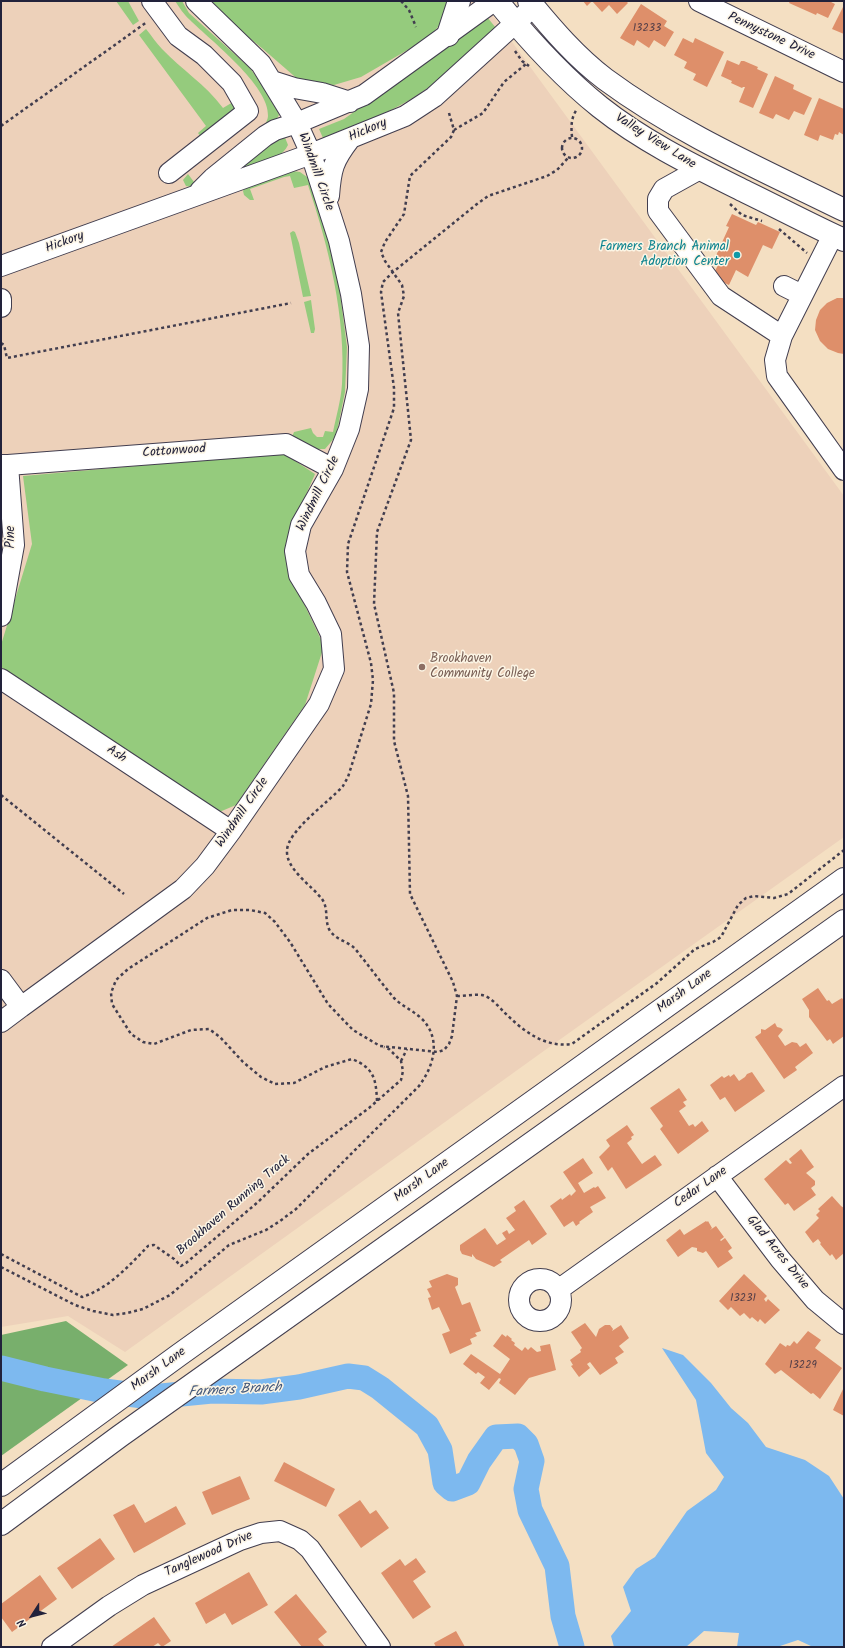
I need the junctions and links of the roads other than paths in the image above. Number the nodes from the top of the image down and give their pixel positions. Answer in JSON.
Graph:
{"nodes":[{"id":1,"x":196,"y":1,"type":"edge"},
{"id":2,"x":459,"y":1,"type":"edge"},
{"id":3,"x":496,"y":1,"type":"edge"},
{"id":4,"x":699,"y":1,"type":"edge"},
{"id":5,"x":532,"y":4,"type":"edge"},
{"id":6,"x":156,"y":7,"type":"edge"},
{"id":7,"x":515,"y":23,"type":"junction"},
{"id":8,"x":448,"y":35,"type":"junction"},
{"id":9,"x":844,"y":72,"type":"edge"},
{"id":10,"x":272,"y":81,"type":"junction"},
{"id":11,"x":350,"y":102,"type":"junction"},
{"id":12,"x":297,"y":123,"type":"junction"},
{"id":13,"x":350,"y":139,"type":"junction"},
{"id":14,"x":311,"y":154,"type":"junction"},
{"id":15,"x":700,"y":169,"type":"junction"},
{"id":16,"x":169,"y":173,"type":"dead end"},
{"id":17,"x":196,"y":196,"type":"junction"},
{"id":18,"x":329,"y":206,"type":"junction"},
{"id":19,"x":844,"y":210,"type":"edge"},
{"id":20,"x":844,"y":215,"type":"edge"},
{"id":21,"x":838,"y":238,"type":"edge"},
{"id":22,"x":1,"y":266,"type":"edge"},
{"id":23,"x":784,"y":286,"type":"dead end"},
{"id":24,"x":802,"y":295,"type":"junction"},
{"id":25,"x":1,"y":299,"type":"edge"},
{"id":26,"x":1,"y":307,"type":"edge"},
{"id":27,"x":782,"y":336,"type":"junction"},
{"id":28,"x":5,"y":465,"type":"edge"},
{"id":29,"x":333,"y":470,"type":"junction"},
{"id":30,"x":844,"y":470,"type":"edge"},
{"id":31,"x":1,"y":616,"type":"edge"},
{"id":32,"x":1,"y":678,"type":"edge"},
{"id":33,"x":231,"y":831,"type":"junction"},
{"id":34,"x":844,"y":879,"type":"edge"},
{"id":35,"x":844,"y":921,"type":"edge"},
{"id":36,"x":1,"y":980,"type":"edge"},
{"id":37,"x":21,"y":1007,"type":"junction"},
{"id":38,"x":1,"y":1022,"type":"edge"},
{"id":39,"x":844,"y":1086,"type":"edge"},
{"id":40,"x":717,"y":1176,"type":"junction"},
{"id":41,"x":558,"y":1290,"type":"dead end"},
{"id":42,"x":844,"y":1324,"type":"edge"},
{"id":43,"x":1,"y":1485,"type":"edge"},
{"id":44,"x":1,"y":1524,"type":"edge"},
{"id":45,"x":52,"y":1647,"type":"edge"},
{"id":46,"x":380,"y":1647,"type":"edge"}],
"edges":[{"from":1,"to":10,"type":"street","name":"Windmill Circle"},
{"from":2,"to":8,"type":"main road"},
{"from":3,"to":7,"type":"main road","name":"Valley View Lane"},
{"from":3,"to":8,"type":"street","name":"Hickory"},
{"from":4,"to":9,"type":"street","name":"Pennystone Drive"},
{"from":5,"to":7,"type":"street","name":"Hickory"},
{"from":5,"to":19,"type":"main road","name":"Valley View Lane"},
{"from":6,"to":16,"type":"street"},
{"from":7,"to":13,"type":"street","name":"Hickory"},
{"from":7,"to":15,"type":"main road","name":"Valley View Lane"},
{"from":8,"to":11,"type":"street","name":"Hickory"},
{"from":10,"to":11,"type":"street"},
{"from":10,"to":12,"type":"street","name":"Windmill Circle"},
{"from":11,"to":12,"type":"street","name":"Hickory"},
{"from":12,"to":14,"type":"street","name":"Windmill Circle"},
{"from":12,"to":17,"type":"street","name":"Hickory"},
{"from":13,"to":14,"type":"street","name":"Hickory"},
{"from":13,"to":18,"type":"street"},
{"from":14,"to":17,"type":"street","name":"Hickory"},
{"from":14,"to":18,"type":"street","name":"Windmill Circle"},
{"from":15,"to":21,"type":"main road","name":"Valley View Lane"},
{"from":15,"to":27,"type":"street"},
{"from":17,"to":22,"type":"street","name":"Hickory"},
{"from":18,"to":29,"type":"street","name":"Windmill Circle"},
{"from":20,"to":21,"type":"main road"},
{"from":21,"to":24,"type":"street"},
{"from":23,"to":24,"type":"street"},
{"from":24,"to":27,"type":"street"},
{"from":25,"to":26,"type":"street"},
{"from":27,"to":30,"type":"street"},
{"from":28,"to":29,"type":"street","name":"Cottonwood"},
{"from":28,"to":31,"type":"street","name":"Pine"},
{"from":29,"to":33,"type":"street","name":"Windmill Circle"},
{"from":32,"to":33,"type":"street","name":"Ash"},
{"from":33,"to":37,"type":"street","name":"Windmill Circle"},
{"from":34,"to":43,"type":"main road","name":"Marsh Lane"},
{"from":35,"to":44,"type":"main road"},
{"from":36,"to":37,"type":"street"},
{"from":37,"to":38,"type":"street","name":"Windmill Circle"},
{"from":39,"to":40,"type":"street","name":"Cedar Lane"},
{"from":40,"to":41,"type":"street","name":"Cedar Lane"},
{"from":40,"to":42,"type":"street","name":"Glad Acres Drive"},
{"from":45,"to":46,"type":"street","name":"Tanglewood Drive"}]}
